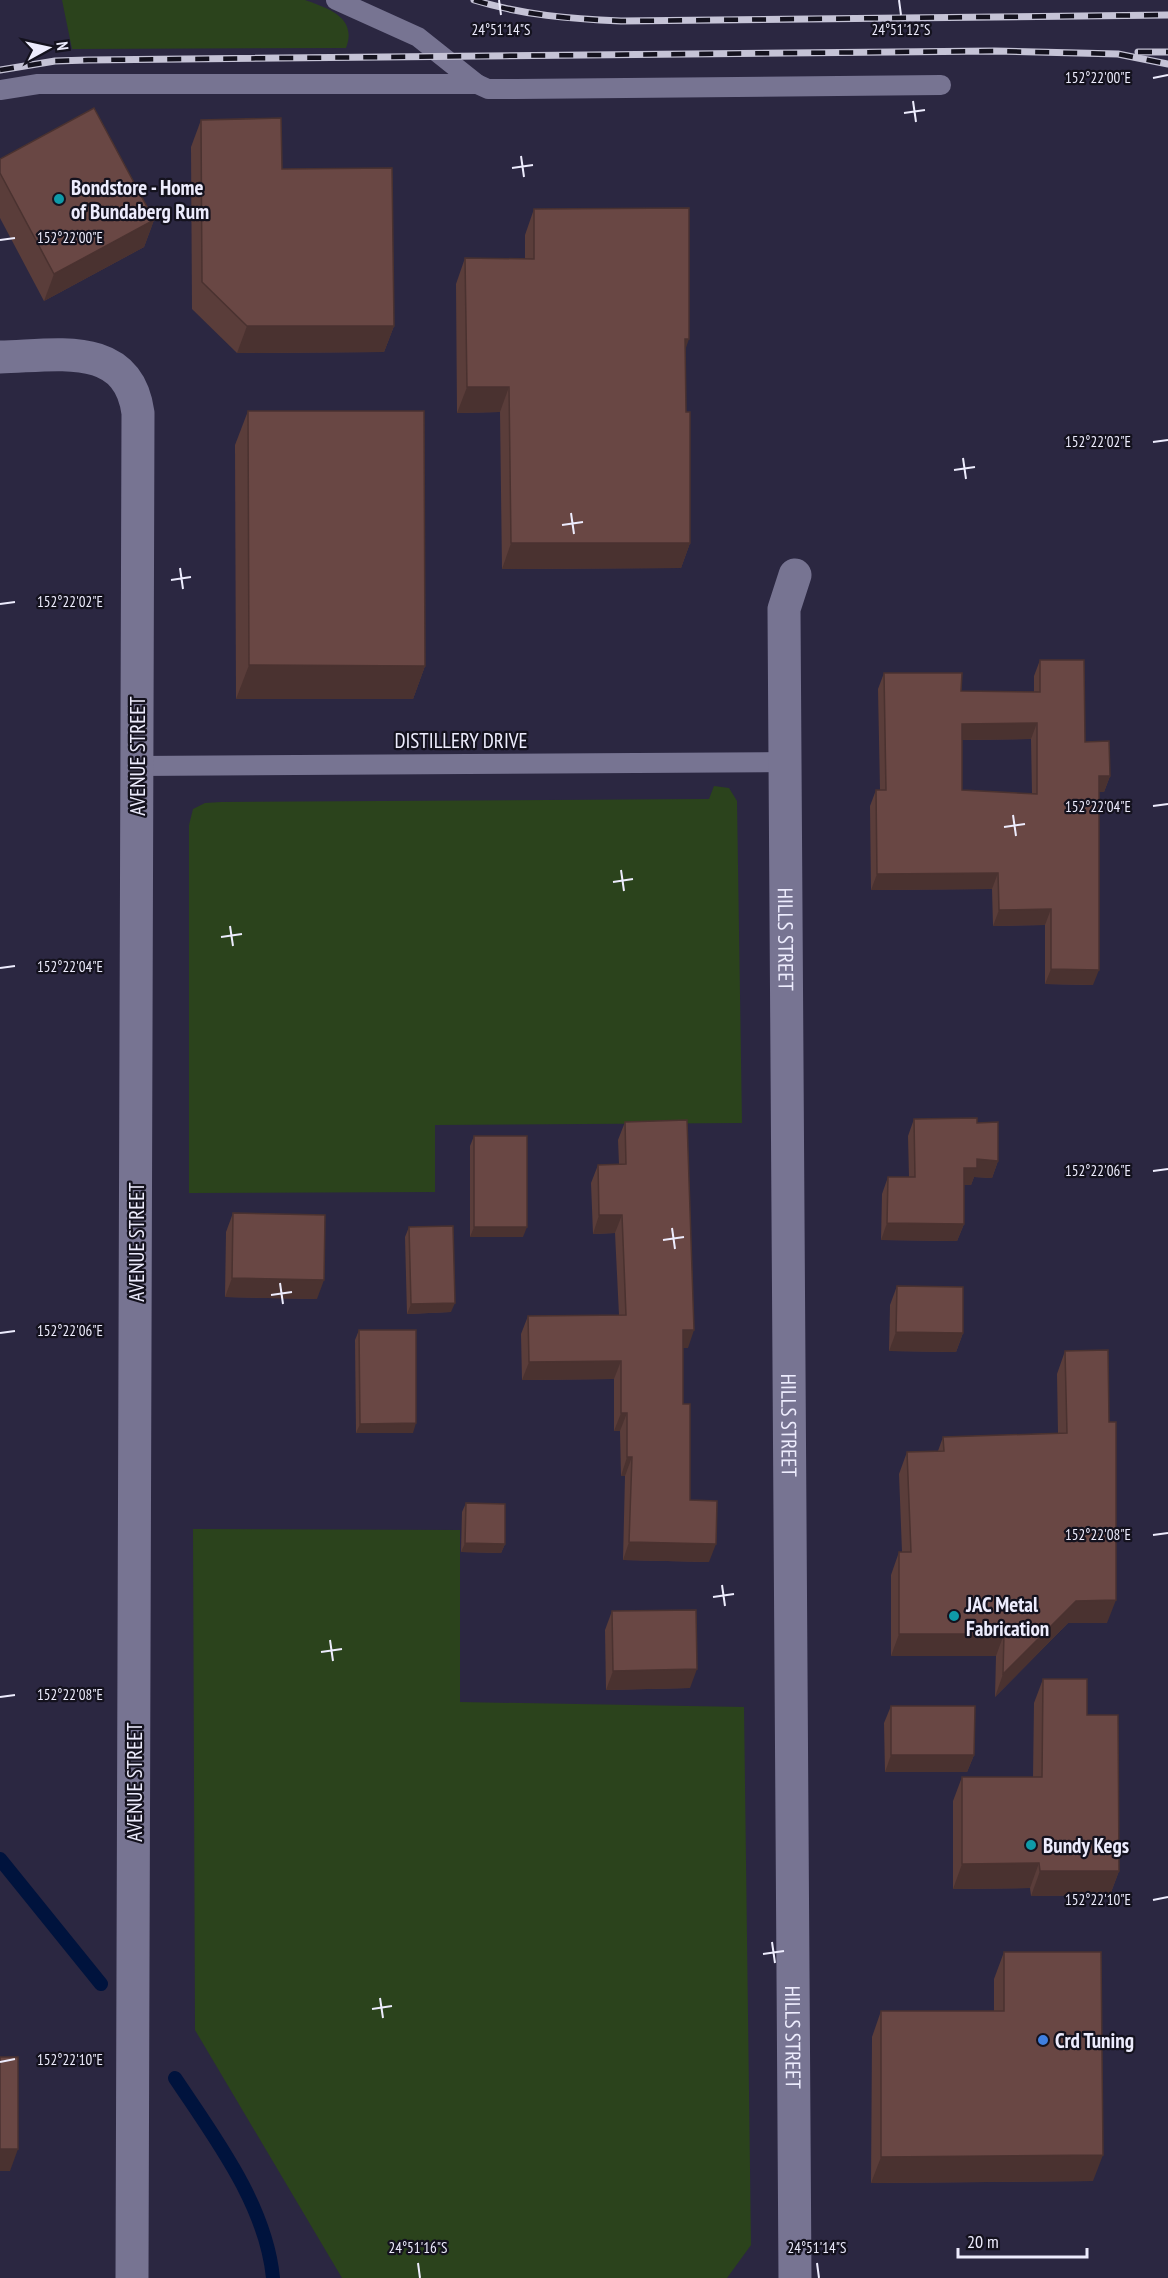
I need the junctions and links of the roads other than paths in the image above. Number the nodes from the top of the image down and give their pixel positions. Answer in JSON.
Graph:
{"nodes":[{"id":1,"x":336,"y":0,"type":"edge"},
{"id":2,"x":477,"y":84,"type":"junction"},
{"id":3,"x":941,"y":85,"type":"dead end"},
{"id":4,"x":0,"y":90,"type":"edge"},
{"id":5,"x":0,"y":357,"type":"edge"},
{"id":6,"x":795,"y":575,"type":"dead end"},
{"id":7,"x":786,"y":762,"type":"junction"},
{"id":8,"x":137,"y":766,"type":"junction"},
{"id":9,"x":132,"y":2278,"type":"edge"},
{"id":10,"x":795,"y":2278,"type":"edge"}],
"edges":[{"from":1,"to":2,"type":"lane"},
{"from":2,"to":3,"type":"lane"},
{"from":2,"to":4,"type":"lane"},
{"from":5,"to":8,"type":"street","name":"AVENUE STREET"},
{"from":6,"to":7,"type":"street","name":"HILLS STREET"},
{"from":7,"to":8,"type":"lane","name":"DISTILLERY DRIVE"},
{"from":7,"to":10,"type":"street","name":"HILLS STREET"},
{"from":8,"to":9,"type":"street","name":"AVENUE STREET"}]}
